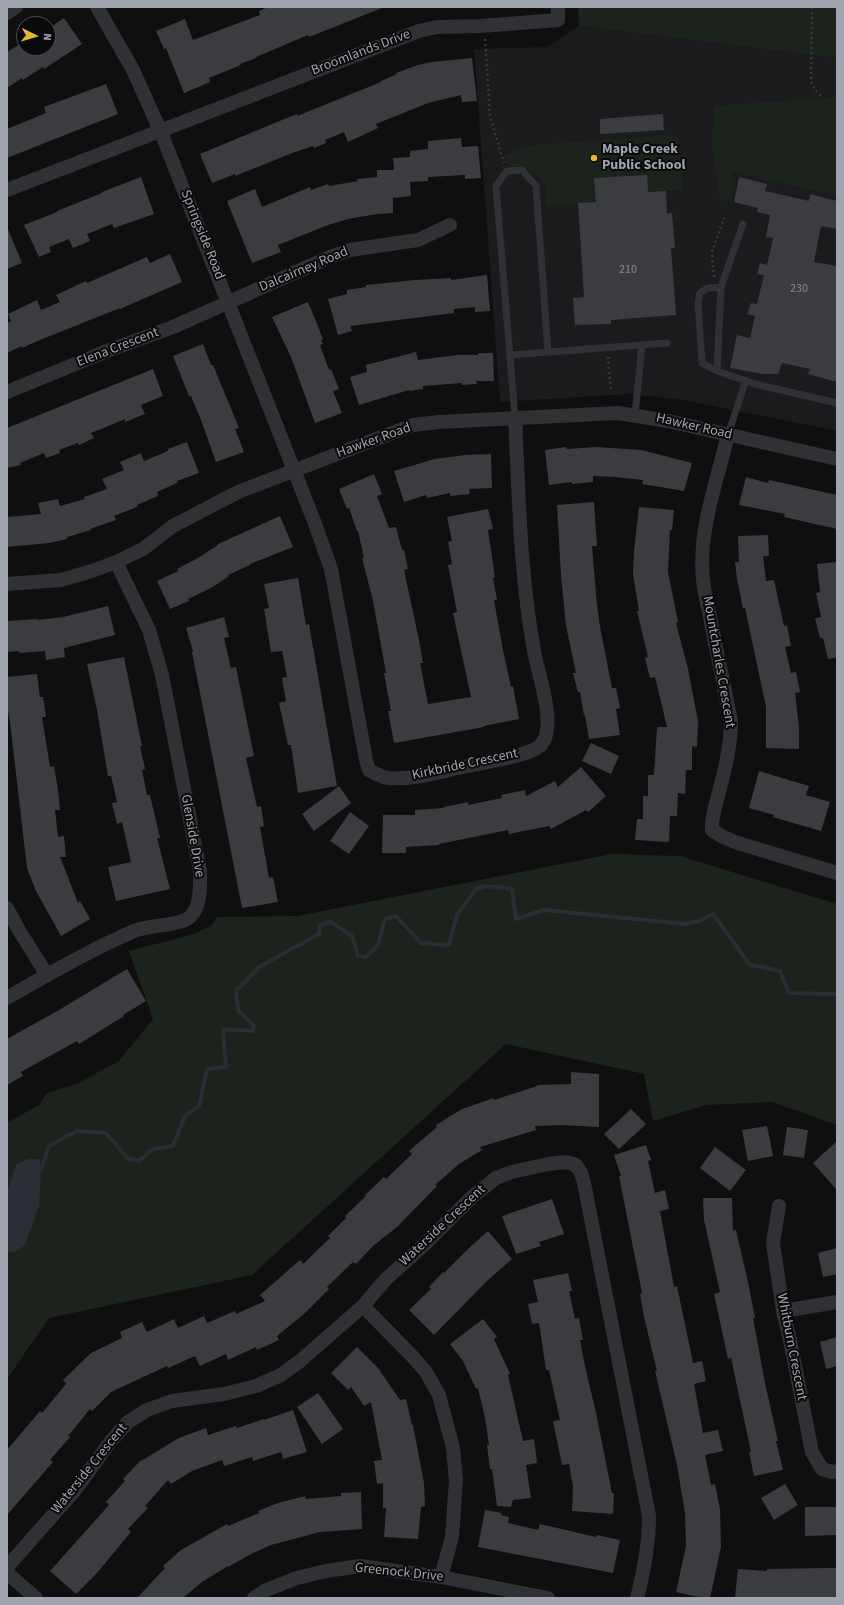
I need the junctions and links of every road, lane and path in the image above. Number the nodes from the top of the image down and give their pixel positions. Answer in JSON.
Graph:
{"nodes":[{"id":1,"x":16,"y":7,"type":"edge"},
{"id":2,"x":97,"y":7,"type":"edge"},
{"id":3,"x":558,"y":7,"type":"edge"},
{"id":4,"x":812,"y":7,"type":"edge"},
{"id":5,"x":7,"y":13,"type":"edge"},
{"id":6,"x":484,"y":26,"type":"junction"},
{"id":7,"x":823,"y":98,"type":"dead end"},
{"id":8,"x":160,"y":130,"type":"junction"},
{"id":9,"x":507,"y":171,"type":"junction"},
{"id":10,"x":7,"y":190,"type":"edge"},
{"id":11,"x":724,"y":218,"type":"dead end"},
{"id":12,"x":743,"y":224,"type":"dead end"},
{"id":13,"x":450,"y":225,"type":"dead end"},
{"id":14,"x":718,"y":287,"type":"junction"},
{"id":15,"x":228,"y":303,"type":"junction"},
{"id":16,"x":667,"y":343,"type":"dead end"},
{"id":17,"x":642,"y":344,"type":"junction"},
{"id":18,"x":607,"y":347,"type":"junction"},
{"id":19,"x":548,"y":352,"type":"junction"},
{"id":20,"x":510,"y":355,"type":"junction"},
{"id":21,"x":717,"y":371,"type":"junction"},
{"id":22,"x":746,"y":380,"type":"junction"},
{"id":23,"x":611,"y":391,"type":"dead end"},
{"id":24,"x":7,"y":392,"type":"edge"},
{"id":25,"x":837,"y":403,"type":"edge"},
{"id":26,"x":635,"y":415,"type":"junction"},
{"id":27,"x":514,"y":418,"type":"junction"},
{"id":28,"x":728,"y":435,"type":"junction"},
{"id":29,"x":837,"y":459,"type":"edge"},
{"id":30,"x":294,"y":470,"type":"junction"},
{"id":31,"x":116,"y":562,"type":"junction"},
{"id":32,"x":7,"y":584,"type":"edge"},
{"id":33,"x":837,"y":873,"type":"edge"},
{"id":34,"x":7,"y":908,"type":"edge"},
{"id":35,"x":47,"y":975,"type":"junction"},
{"id":36,"x":7,"y":998,"type":"edge"},
{"id":37,"x":779,"y":1206,"type":"dead end"},
{"id":38,"x":837,"y":1302,"type":"edge"},
{"id":39,"x":364,"y":1306,"type":"junction"},
{"id":40,"x":783,"y":1311,"type":"junction"},
{"id":41,"x":837,"y":1471,"type":"edge"},
{"id":42,"x":7,"y":1567,"type":"edge"},
{"id":43,"x":7,"y":1573,"type":"edge"},
{"id":44,"x":441,"y":1577,"type":"junction"},
{"id":45,"x":532,"y":1596,"type":"edge"},
{"id":46,"x":36,"y":1598,"type":"edge"},
{"id":47,"x":254,"y":1598,"type":"edge"},
{"id":48,"x":548,"y":1598,"type":"edge"},
{"id":49,"x":637,"y":1598,"type":"edge"}],
"edges":[{"from":1,"to":5,"type":"street"},
{"from":2,"to":8,"type":"street","name":"Springside Road"},
{"from":3,"to":6,"type":"street","name":"Broomlands Drive"},
{"from":4,"to":7,"type":"path"},
{"from":6,"to":8,"type":"street","name":"Broomlands Drive"},
{"from":6,"to":9,"type":"path"},
{"from":8,"to":10,"type":"street"},
{"from":8,"to":15,"type":"street","name":"Springside Road"},
{"from":9,"to":19,"type":"lane"},
{"from":9,"to":20,"type":"lane"},
{"from":11,"to":14,"type":"path"},
{"from":12,"to":14,"type":"lane"},
{"from":13,"to":15,"type":"street","name":"Dalcairney Road"},
{"from":14,"to":21,"type":"lane"},
{"from":14,"to":21,"type":"lane"},
{"from":15,"to":24,"type":"street","name":"Elena Crescent"},
{"from":15,"to":30,"type":"street","name":"Springside Road"},
{"from":16,"to":17,"type":"lane"},
{"from":17,"to":18,"type":"lane"},
{"from":17,"to":26,"type":"lane"},
{"from":18,"to":19,"type":"lane"},
{"from":18,"to":23,"type":"path"},
{"from":19,"to":20,"type":"lane"},
{"from":20,"to":27,"type":"lane"},
{"from":21,"to":22,"type":"lane"},
{"from":22,"to":25,"type":"lane"},
{"from":22,"to":28,"type":"lane"},
{"from":26,"to":27,"type":"street","name":"Hawker Road"},
{"from":26,"to":28,"type":"street","name":"Hawker Road"},
{"from":27,"to":30,"type":"street","name":"Hawker Road"},
{"from":27,"to":30,"type":"street","name":"Kirkbride Crescent"},
{"from":28,"to":29,"type":"street","name":"Hawker Road"},
{"from":28,"to":33,"type":"street","name":"Mountcharles Crescent"},
{"from":30,"to":31,"type":"street","name":"Hawker Road"},
{"from":31,"to":32,"type":"street","name":"Hawker Road"},
{"from":31,"to":35,"type":"street","name":"Glenside Drive"},
{"from":34,"to":35,"type":"street"},
{"from":35,"to":36,"type":"street","name":"Glenside Drive"},
{"from":37,"to":40,"type":"street","name":"Whitburn Crescent"},
{"from":38,"to":40,"type":"street"},
{"from":39,"to":42,"type":"street","name":"Waterside Crescent"},
{"from":39,"to":44,"type":"street"},
{"from":39,"to":49,"type":"street","name":"Waterside Crescent"},
{"from":40,"to":41,"type":"street","name":"Whitburn Crescent"},
{"from":43,"to":46,"type":"street"},
{"from":44,"to":45,"type":"street","name":"Greenock Drive"},
{"from":44,"to":47,"type":"street","name":"Greenock Drive"},
{"from":45,"to":48,"type":"street","name":"Greenock Drive"}]}
